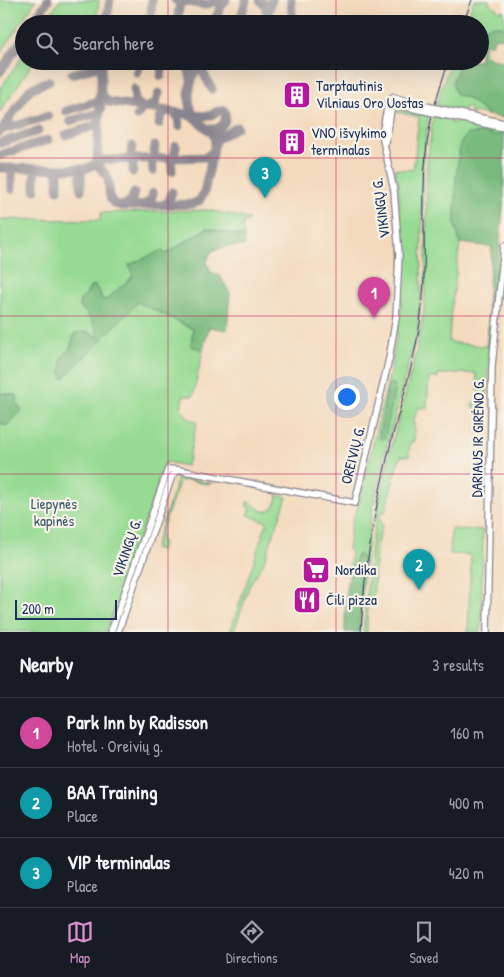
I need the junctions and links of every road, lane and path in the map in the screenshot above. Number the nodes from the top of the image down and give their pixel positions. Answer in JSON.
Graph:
{"nodes":[{"id":1,"x":445,"y":112,"type":"junction"},
{"id":2,"x":504,"y":123,"type":"edge"},
{"id":3,"x":504,"y":128,"type":"edge"},
{"id":4,"x":504,"y":246,"type":"edge"},
{"id":5,"x":399,"y":265,"type":"joint"},
{"id":6,"x":178,"y":470,"type":"junction"},
{"id":7,"x":167,"y":472,"type":"junction"},
{"id":8,"x":172,"y":476,"type":"junction"},
{"id":9,"x":111,"y":632,"type":"edge"},
{"id":10,"x":118,"y":632,"type":"edge"},
{"id":11,"x":487,"y":632,"type":"edge"}],
"edges":[{"from":1,"to":2,"type":"main road"},
{"from":1,"to":3,"type":"main road"},
{"from":1,"to":5,"type":"main road","name":"VIKINGŲ G.","bridge":true},
{"from":4,"to":11,"type":"main road","name":"DARIAUS IR GIRĖNO G."},
{"from":5,"to":6,"type":"main road","name":"OREIVIŲ G."},
{"from":6,"to":7,"type":"main road"},
{"from":6,"to":8,"type":"main road","name":"VIKINGŲ G."},
{"from":7,"to":8,"type":"main road"},
{"from":7,"to":9,"type":"main road","name":"VIKINGŲ G."},
{"from":8,"to":10,"type":"main road","name":"VIKINGŲ G."}]}
